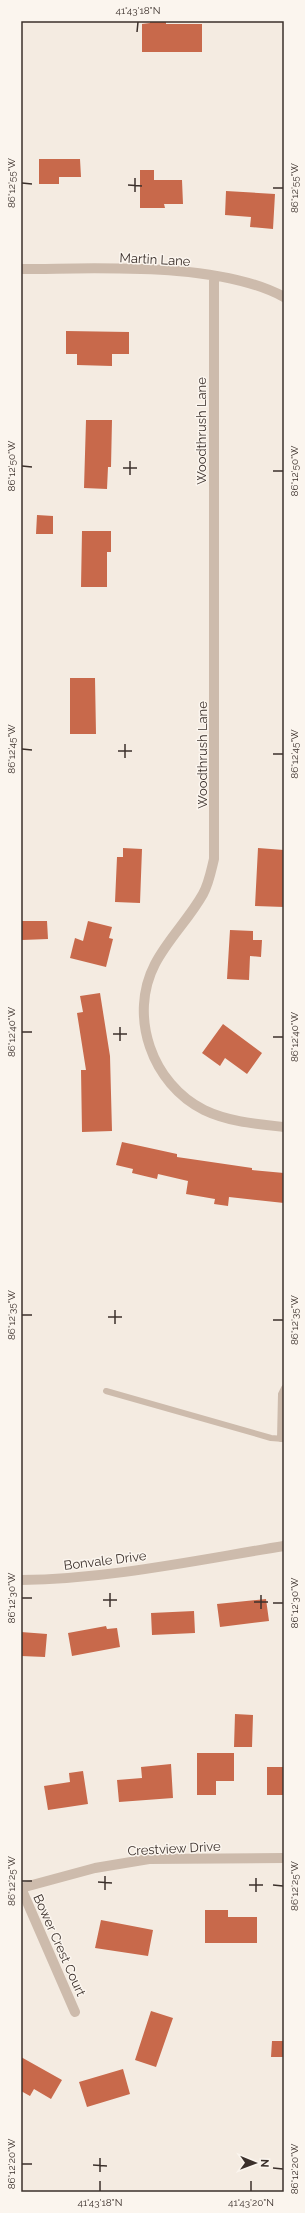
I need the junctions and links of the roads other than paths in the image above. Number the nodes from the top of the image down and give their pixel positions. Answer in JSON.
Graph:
{"nodes":[{"id":1,"x":21,"y":269,"type":"edge"},
{"id":2,"x":214,"y":276,"type":"junction"},
{"id":3,"x":284,"y":297,"type":"edge"},
{"id":4,"x":284,"y":1127,"type":"edge"},
{"id":5,"x":284,"y":1388,"type":"edge"},
{"id":6,"x":106,"y":1391,"type":"dead end"},
{"id":7,"x":282,"y":1439,"type":"edge"},
{"id":8,"x":284,"y":1546,"type":"edge"},
{"id":9,"x":21,"y":1580,"type":"edge"},
{"id":10,"x":284,"y":1858,"type":"edge"},
{"id":11,"x":21,"y":1888,"type":"edge"},
{"id":12,"x":75,"y":2012,"type":"dead end"}],
"edges":[{"from":1,"to":2,"type":"street","name":"Martin Lane"},
{"from":2,"to":3,"type":"street","name":"Martin Lane"},
{"from":2,"to":4,"type":"street","name":"Woodthrush Lane"},
{"from":5,"to":7,"type":"lane"},
{"from":6,"to":7,"type":"lane"},
{"from":8,"to":9,"type":"street","name":"Bonvale Drive"},
{"from":10,"to":11,"type":"street","name":"Crestview Drive"},
{"from":11,"to":12,"type":"street","name":"Bower Crest Court"}]}
